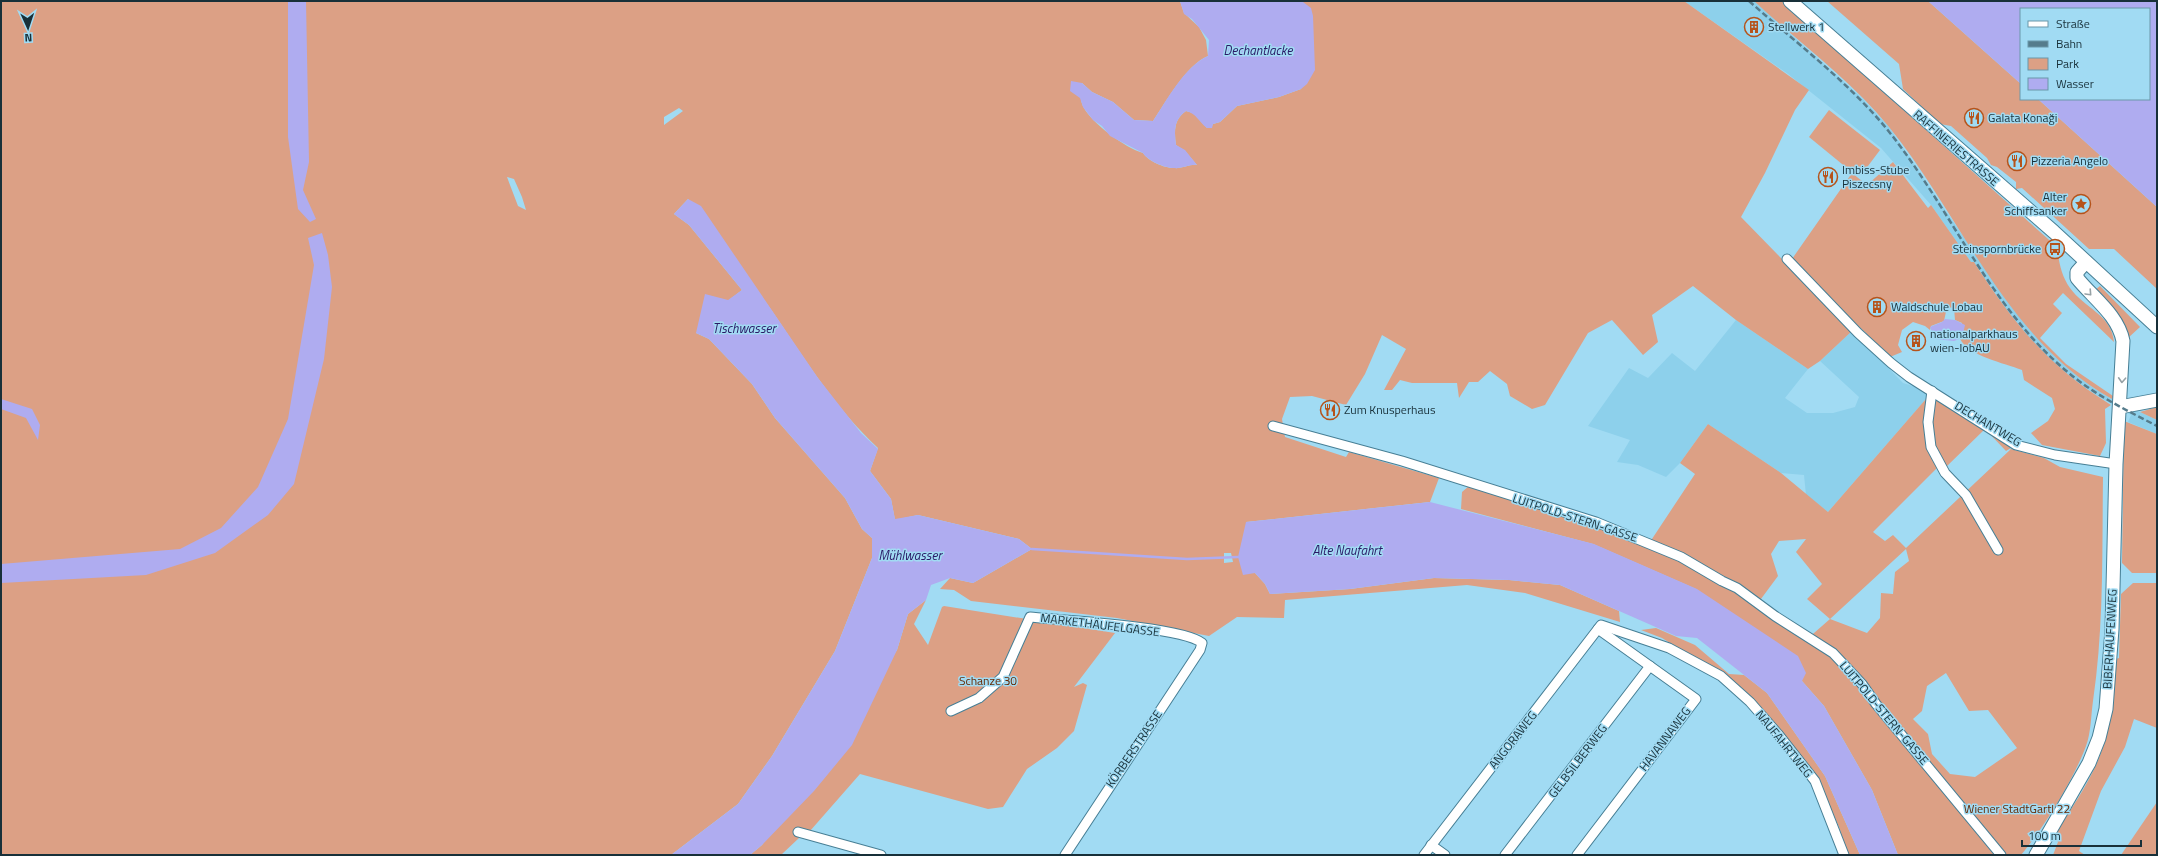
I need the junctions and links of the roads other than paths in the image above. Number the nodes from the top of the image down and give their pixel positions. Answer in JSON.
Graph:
{"nodes":[{"id":1,"x":1790,"y":1,"type":"edge"},
{"id":2,"x":1787,"y":259,"type":"dead end"},
{"id":3,"x":2086,"y":262,"type":"junction"},
{"id":4,"x":2157,"y":327,"type":"edge"},
{"id":5,"x":1932,"y":391,"type":"junction"},
{"id":6,"x":2157,"y":400,"type":"edge"},
{"id":7,"x":2120,"y":407,"type":"junction"},
{"id":8,"x":1273,"y":426,"type":"dead end"},
{"id":9,"x":2116,"y":464,"type":"junction"},
{"id":10,"x":1998,"y":550,"type":"dead end"},
{"id":11,"x":1600,"y":627,"type":"junction"},
{"id":12,"x":1202,"y":643,"type":"joint"},
{"id":13,"x":1650,"y":666,"type":"junction"},
{"id":14,"x":951,"y":711,"type":"dead end"},
{"id":15,"x":798,"y":832,"type":"dead end"},
{"id":16,"x":1431,"y":845,"type":"junction"},
{"id":17,"x":882,"y":855,"type":"edge"},
{"id":18,"x":1065,"y":855,"type":"edge"},
{"id":19,"x":1424,"y":855,"type":"edge"},
{"id":20,"x":1445,"y":855,"type":"edge"},
{"id":21,"x":1505,"y":855,"type":"edge"},
{"id":22,"x":1577,"y":855,"type":"edge"},
{"id":23,"x":1844,"y":855,"type":"edge"},
{"id":24,"x":2001,"y":855,"type":"edge"},
{"id":25,"x":2036,"y":855,"type":"edge"}],
"edges":[{"from":1,"to":3,"type":"main road","name":"RAFFINERIESTRASSE"},
{"from":2,"to":5,"type":"street","name":"DECHANTWEG"},
{"from":3,"to":4,"type":"main road","name":"RAFFINERIESTRASSE"},
{"from":3,"to":7,"type":"main road","name":"BIBERHAUFENWEG","one_way":true},
{"from":5,"to":9,"type":"street","name":"DECHANTWEG"},
{"from":5,"to":10,"type":"street"},
{"from":6,"to":7,"type":"main road"},
{"from":7,"to":9,"type":"main road","name":"BIBERHAUFENWEG"},
{"from":8,"to":24,"type":"street","name":"LUITPOLD-STERN-GASSE"},
{"from":9,"to":25,"type":"main road","name":"BIBERHAUFENWEG"},
{"from":11,"to":13,"type":"street","name":"HAVANNAWEG"},
{"from":11,"to":16,"type":"street","name":"ANGORAWEG"},
{"from":11,"to":23,"type":"street","name":"NAUFAHRTWEG"},
{"from":12,"to":14,"type":"street","name":"MARKETHÄUFELGASSE"},
{"from":12,"to":18,"type":"street","name":"KÖRBERSTRASSE"},
{"from":13,"to":21,"type":"street","name":"GELBSILBERWEG"},
{"from":13,"to":22,"type":"street","name":"HAVANNAWEG"},
{"from":15,"to":17,"type":"street"},
{"from":16,"to":19,"type":"street","name":"ANGORAWEG"},
{"from":16,"to":20,"type":"street"}]}
